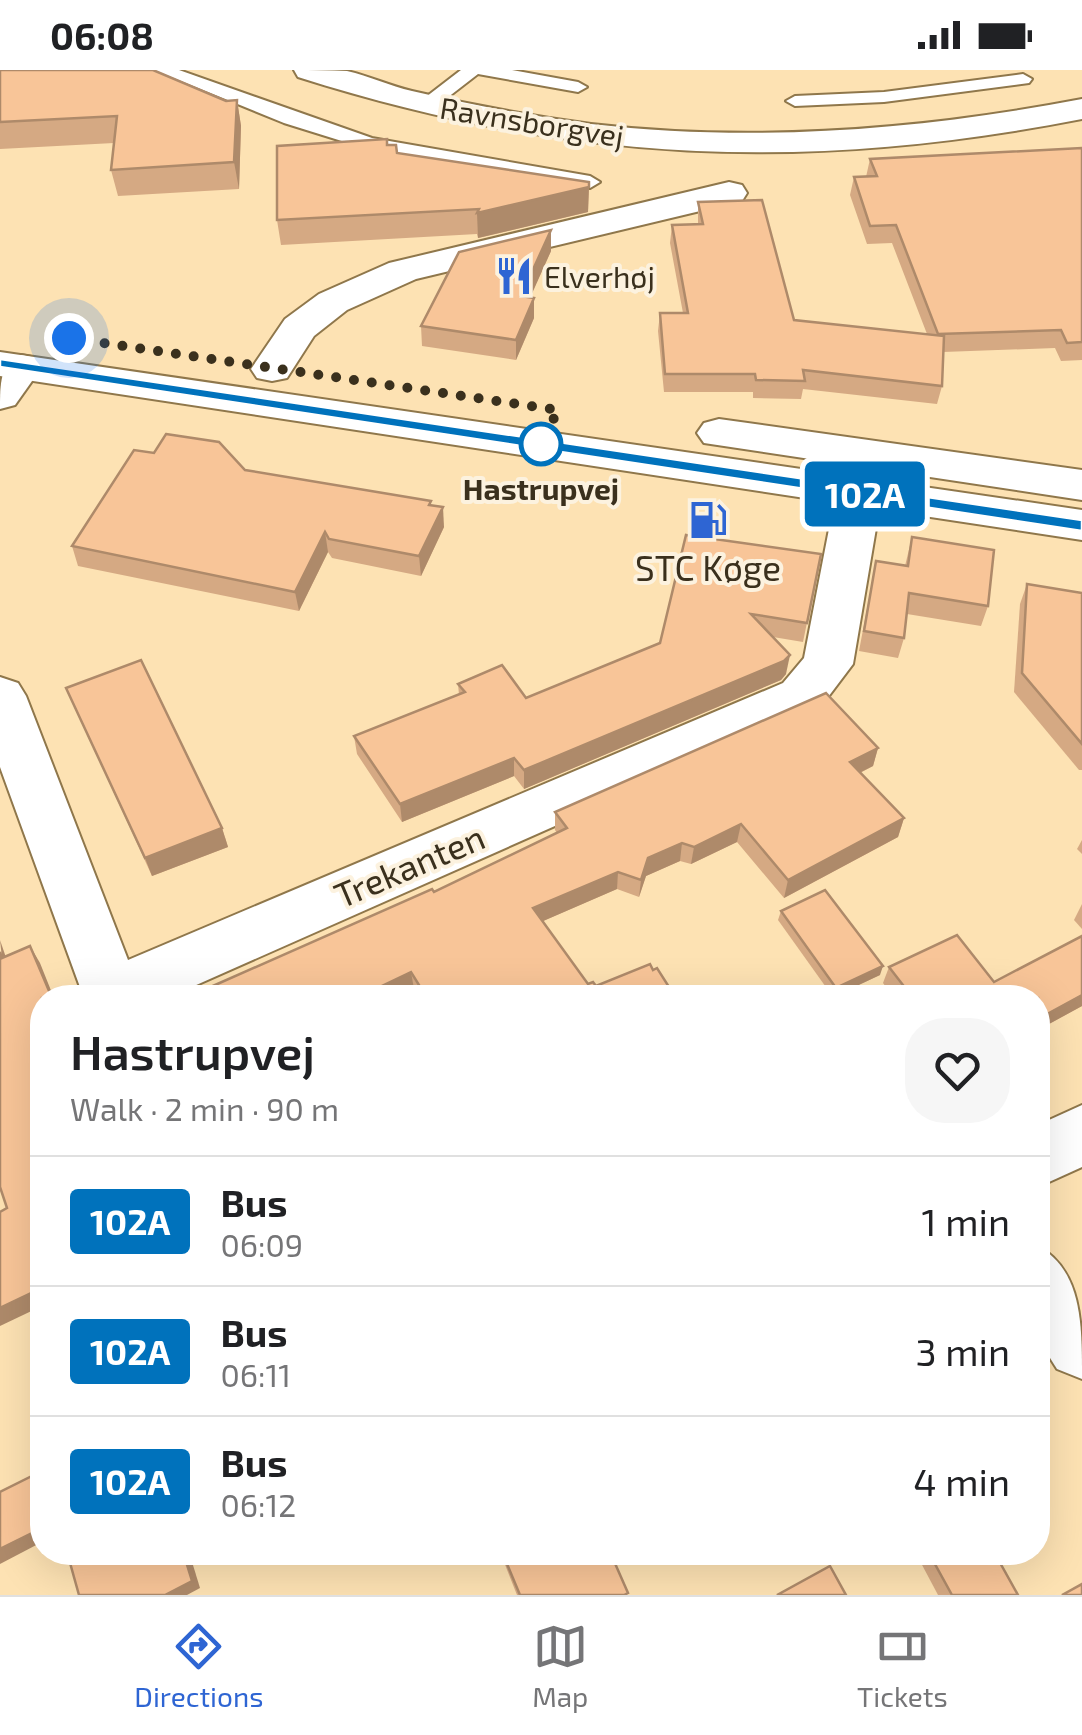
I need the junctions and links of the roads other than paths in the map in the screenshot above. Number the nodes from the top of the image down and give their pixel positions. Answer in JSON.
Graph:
{"nodes":[{"id":1,"x":310,"y":70,"type":"edge"},
{"id":2,"x":472,"y":70,"type":"edge"},
{"id":3,"x":482,"y":70,"type":"edge"},
{"id":4,"x":172,"y":71,"type":"edge"},
{"id":5,"x":1023,"y":79,"type":"dead end"},
{"id":6,"x":578,"y":87,"type":"dead end"},
{"id":7,"x":795,"y":101,"type":"dead end"},
{"id":8,"x":428,"y":104,"type":"junction"},
{"id":9,"x":978,"y":107,"type":"junction"},
{"id":10,"x":1082,"y":109,"type":"edge"},
{"id":11,"x":631,"y":177,"type":"junction"},
{"id":12,"x":590,"y":182,"type":"edge"},
{"id":13,"x":729,"y":193,"type":"dead end"},
{"id":14,"x":0,"y":326,"type":"edge"},
{"id":15,"x":272,"y":370,"type":"junction"},
{"id":16,"x":7,"y":376,"type":"edge"},
{"id":17,"x":1082,"y":486,"type":"edge"},
{"id":18,"x":859,"y":493,"type":"junction"},
{"id":19,"x":1082,"y":526,"type":"edge"},
{"id":20,"x":0,"y":696,"type":"edge"},
{"id":21,"x":109,"y":985,"type":"edge"},
{"id":22,"x":133,"y":985,"type":"edge"},
{"id":23,"x":1082,"y":1135,"type":"edge"},
{"id":24,"x":1050,"y":1151,"type":"edge"},
{"id":25,"x":1050,"y":1297,"type":"edge"},
{"id":26,"x":1082,"y":1344,"type":"edge"}],
"edges":[{"from":1,"to":8,"type":"street","name":"Ravnsborgvej"},
{"from":2,"to":8,"type":"lane"},
{"from":3,"to":6,"type":"lane"},
{"from":4,"to":12,"type":"lane"},
{"from":5,"to":9,"type":"lane"},
{"from":7,"to":9,"type":"lane"},
{"from":8,"to":11,"type":"street","name":"Ravnsborgvej"},
{"from":9,"to":10,"type":"street"},
{"from":9,"to":11,"type":"street"},
{"from":11,"to":13,"type":"street"},
{"from":11,"to":15,"type":"street"},
{"from":14,"to":15,"type":"street"},
{"from":15,"to":17,"type":"street"},
{"from":16,"to":18,"type":"street"},
{"from":18,"to":19,"type":"street"},
{"from":18,"to":22,"type":"street","name":"Trekanten"},
{"from":20,"to":21,"type":"street","name":"Trekanten"},
{"from":23,"to":24,"type":"street"},
{"from":25,"to":26,"type":"street"}]}
